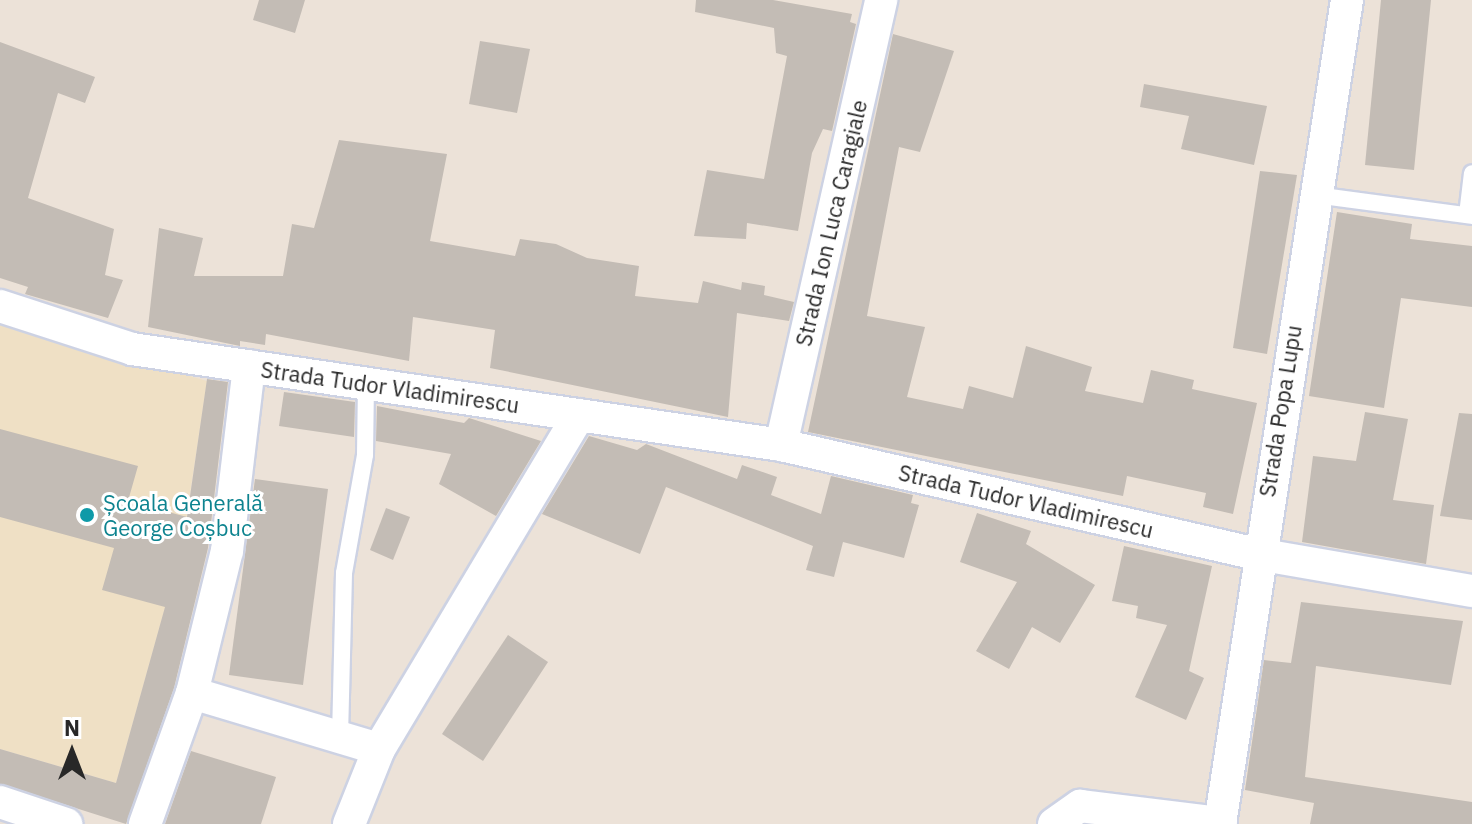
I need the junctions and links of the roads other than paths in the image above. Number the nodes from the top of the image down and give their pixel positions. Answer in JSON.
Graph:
{"nodes":[{"id":1,"x":881,"y":0,"type":"edge"},
{"id":2,"x":1347,"y":0,"type":"edge"},
{"id":3,"x":1472,"y":173,"type":"edge"},
{"id":4,"x":1315,"y":195,"type":"junction"},
{"id":5,"x":1470,"y":216,"type":"edge"},
{"id":6,"x":0,"y":306,"type":"edge"},
{"id":7,"x":249,"y":366,"type":"junction"},
{"id":8,"x":366,"y":383,"type":"junction"},
{"id":9,"x":579,"y":415,"type":"junction"},
{"id":10,"x":781,"y":445,"type":"junction"},
{"id":11,"x":1257,"y":554,"type":"junction"},
{"id":12,"x":1472,"y":591,"type":"edge"},
{"id":13,"x":192,"y":693,"type":"junction"},
{"id":14,"x":340,"y":737,"type":"junction"},
{"id":15,"x":379,"y":749,"type":"junction"},
{"id":16,"x":0,"y":802,"type":"edge"},
{"id":17,"x":1220,"y":823,"type":"edge"},
{"id":18,"x":66,"y":824,"type":"edge"},
{"id":19,"x":145,"y":824,"type":"edge"},
{"id":20,"x":349,"y":824,"type":"edge"},
{"id":21,"x":1054,"y":824,"type":"edge"}],
"edges":[{"from":1,"to":10,"type":"street","name":"Strada Ion Luca Caragiale"},
{"from":2,"to":4,"type":"street","name":"Strada Popa Lupu"},
{"from":3,"to":5,"type":"lane"},
{"from":4,"to":5,"type":"lane"},
{"from":4,"to":11,"type":"street","name":"Strada Popa Lupu"},
{"from":6,"to":7,"type":"street","name":"Strada Tudor Vladimirescu"},
{"from":7,"to":8,"type":"street","name":"Strada Tudor Vladimirescu"},
{"from":7,"to":13,"type":"street","name":"Strada Tudor Vladimirescu"},
{"from":8,"to":9,"type":"street","name":"Strada Tudor Vladimirescu"},
{"from":8,"to":14,"type":"lane"},
{"from":9,"to":10,"type":"street","name":"Strada Tudor Vladimirescu"},
{"from":9,"to":15,"type":"street"},
{"from":10,"to":11,"type":"street","name":"Strada Tudor Vladimirescu"},
{"from":11,"to":12,"type":"street","name":"Strada Tudor Vladimirescu"},
{"from":11,"to":17,"type":"street","name":"Strada Popa Lupu"},
{"from":13,"to":14,"type":"street"},
{"from":13,"to":19,"type":"street","name":"Strada Tudor Vladimirescu"},
{"from":14,"to":15,"type":"street"},
{"from":15,"to":20,"type":"street"},
{"from":16,"to":18,"type":"street"},
{"from":17,"to":21,"type":"street"}]}
